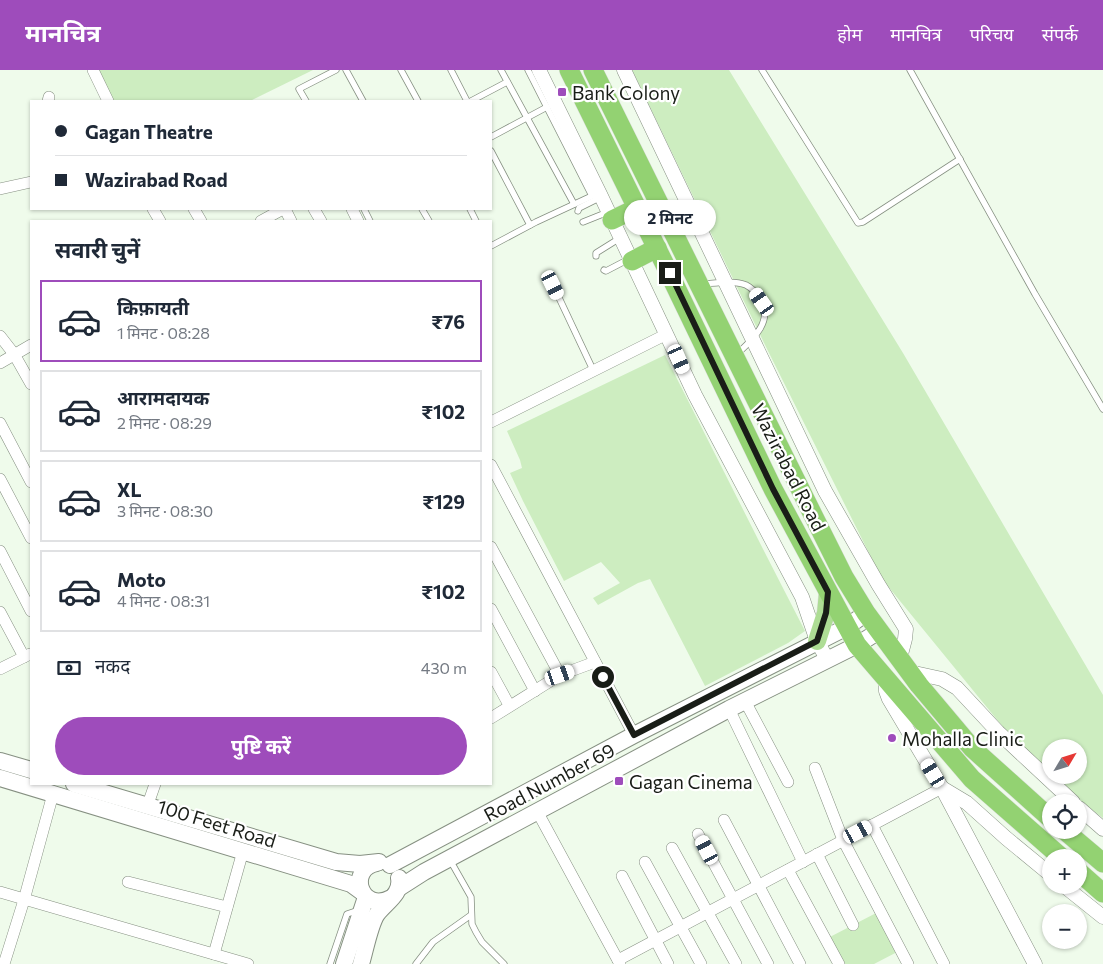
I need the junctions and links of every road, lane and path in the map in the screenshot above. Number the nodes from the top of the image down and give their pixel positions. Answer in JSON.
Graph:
{"nodes":[{"id":1,"x":93,"y":70,"type":"edge"},
{"id":2,"x":336,"y":70,"type":"edge"},
{"id":3,"x":346,"y":70,"type":"edge"},
{"id":4,"x":401,"y":70,"type":"edge"},
{"id":5,"x":451,"y":70,"type":"edge"},
{"id":6,"x":500,"y":70,"type":"edge"},
{"id":7,"x":528,"y":70,"type":"edge"},
{"id":8,"x":539,"y":70,"type":"edge"},
{"id":9,"x":569,"y":70,"type":"edge"},
{"id":10,"x":593,"y":70,"type":"edge"},
{"id":11,"x":624,"y":70,"type":"edge"},
{"id":12,"x":762,"y":70,"type":"edge"},
{"id":13,"x":910,"y":70,"type":"edge"},
{"id":14,"x":507,"y":82,"type":"junction"},
{"id":15,"x":108,"y":100,"type":"edge"},
{"id":16,"x":305,"y":100,"type":"edge"},
{"id":17,"x":362,"y":100,"type":"edge"},
{"id":18,"x":417,"y":100,"type":"edge"},
{"id":19,"x":468,"y":100,"type":"edge"},
{"id":20,"x":471,"y":100,"type":"edge"},
{"id":21,"x":547,"y":107,"type":"junction"},
{"id":22,"x":526,"y":118,"type":"junction"},
{"id":23,"x":492,"y":136,"type":"edge"},
{"id":24,"x":492,"y":153,"type":"edge"},
{"id":25,"x":960,"y":159,"type":"junction"},
{"id":26,"x":30,"y":182,"type":"edge"},
{"id":27,"x":0,"y":188,"type":"edge"},
{"id":28,"x":601,"y":197,"type":"junction"},
{"id":29,"x":574,"y":204,"type":"junction"},
{"id":30,"x":637,"y":208,"type":"junction"},
{"id":31,"x":282,"y":210,"type":"edge"},
{"id":32,"x":578,"y":211,"type":"dead end"},
{"id":33,"x":358,"y":212,"type":"edge"},
{"id":34,"x":610,"y":216,"type":"junction"},
{"id":35,"x":263,"y":220,"type":"edge"},
{"id":36,"x":369,"y":220,"type":"edge"},
{"id":37,"x":583,"y":222,"type":"dead end"},
{"id":38,"x":530,"y":225,"type":"junction"},
{"id":39,"x":621,"y":238,"type":"junction"},
{"id":40,"x":492,"y":245,"type":"edge"},
{"id":41,"x":657,"y":248,"type":"junction"},
{"id":42,"x":596,"y":256,"type":"dead end"},
{"id":43,"x":631,"y":260,"type":"junction"},
{"id":44,"x":604,"y":270,"type":"dead end"},
{"id":45,"x":726,"y":282,"type":"junction"},
{"id":46,"x":553,"y":285,"type":"dead end"},
{"id":47,"x":698,"y":285,"type":"junction"},
{"id":48,"x":667,"y":334,"type":"junction"},
{"id":49,"x":0,"y":336,"type":"edge"},
{"id":50,"x":753,"y":339,"type":"junction"},
{"id":51,"x":30,"y":346,"type":"edge"},
{"id":52,"x":14,"y":354,"type":"junction"},
{"id":53,"x":734,"y":356,"type":"junction"},
{"id":54,"x":0,"y":363,"type":"edge"},
{"id":55,"x":594,"y":372,"type":"junction"},
{"id":56,"x":30,"y":382,"type":"edge"},
{"id":57,"x":1103,"y":410,"type":"edge"},
{"id":58,"x":492,"y":422,"type":"edge"},
{"id":59,"x":0,"y":423,"type":"edge"},
{"id":60,"x":492,"y":467,"type":"edge"},
{"id":61,"x":0,"y":478,"type":"edge"},
{"id":62,"x":30,"y":480,"type":"edge"},
{"id":63,"x":30,"y":536,"type":"edge"},
{"id":64,"x":492,"y":549,"type":"edge"},
{"id":65,"x":0,"y":551,"type":"edge"},
{"id":66,"x":828,"y":592,"type":"junction"},
{"id":67,"x":30,"y":609,"type":"edge"},
{"id":68,"x":492,"y":611,"type":"edge"},
{"id":69,"x":0,"y":612,"type":"edge"},
{"id":70,"x":866,"y":613,"type":"junction"},
{"id":71,"x":847,"y":627,"type":"junction"},
{"id":72,"x":878,"y":631,"type":"junction"},
{"id":73,"x":817,"y":641,"type":"junction"},
{"id":74,"x":858,"y":645,"type":"junction"},
{"id":75,"x":28,"y":655,"type":"edge"},
{"id":76,"x":827,"y":659,"type":"junction"},
{"id":77,"x":595,"y":662,"type":"junction"},
{"id":78,"x":905,"y":665,"type":"junction"},
{"id":79,"x":0,"y":670,"type":"edge"},
{"id":80,"x":492,"y":674,"type":"edge"},
{"id":81,"x":560,"y":675,"type":"junction"},
{"id":82,"x":885,"y":677,"type":"junction"},
{"id":83,"x":535,"y":691,"type":"junction"},
{"id":84,"x":745,"y":701,"type":"junction"},
{"id":85,"x":509,"y":705,"type":"junction"},
{"id":86,"x":729,"y":709,"type":"junction"},
{"id":87,"x":492,"y":717,"type":"edge"},
{"id":88,"x":634,"y":735,"type":"junction"},
{"id":89,"x":0,"y":761,"type":"edge"},
{"id":90,"x":815,"y":768,"type":"dead end"},
{"id":91,"x":30,"y":770,"type":"edge"},
{"id":92,"x":0,"y":778,"type":"edge"},
{"id":93,"x":788,"y":782,"type":"dead end"},
{"id":94,"x":77,"y":785,"type":"edge"},
{"id":95,"x":155,"y":785,"type":"edge"},
{"id":96,"x":942,"y":788,"type":"junction"},
{"id":97,"x":53,"y":794,"type":"junction"},
{"id":98,"x":1064,"y":794,"type":"edge"},
{"id":99,"x":147,"y":807,"type":"junction"},
{"id":100,"x":537,"y":811,"type":"junction"},
{"id":101,"x":1042,"y":811,"type":"edge"},
{"id":102,"x":1087,"y":815,"type":"edge"},
{"id":103,"x":724,"y":820,"type":"dead end"},
{"id":104,"x":872,"y":825,"type":"junction"},
{"id":105,"x":1103,"y":829,"type":"edge"},
{"id":106,"x":698,"y":834,"type":"dead end"},
{"id":107,"x":1075,"y":839,"type":"edge"},
{"id":108,"x":843,"y":840,"type":"junction"},
{"id":109,"x":672,"y":848,"type":"dead end"},
{"id":110,"x":1052,"y":849,"type":"edge"},
{"id":111,"x":243,"y":851,"type":"junction"},
{"id":112,"x":817,"y":854,"type":"junction"},
{"id":113,"x":449,"y":858,"type":"junction"},
{"id":114,"x":645,"y":862,"type":"dead end"},
{"id":115,"x":802,"y":862,"type":"junction"},
{"id":116,"x":1103,"y":863,"type":"edge"},
{"id":117,"x":384,"y":864,"type":"junction"},
{"id":118,"x":1042,"y":868,"type":"edge"},
{"id":119,"x":788,"y":870,"type":"junction"},
{"id":120,"x":622,"y":876,"type":"dead end"},
{"id":121,"x":1087,"y":879,"type":"edge"},
{"id":122,"x":128,"y":882,"type":"dead end"},
{"id":123,"x":759,"y":885,"type":"junction"},
{"id":124,"x":0,"y":892,"type":"edge"},
{"id":125,"x":395,"y":893,"type":"junction"},
{"id":126,"x":1103,"y":893,"type":"edge"},
{"id":127,"x":1074,"y":894,"type":"edge"},
{"id":128,"x":363,"y":899,"type":"junction"},
{"id":129,"x":733,"y":899,"type":"junction"},
{"id":130,"x":24,"y":900,"type":"junction"},
{"id":131,"x":227,"y":907,"type":"junction"},
{"id":132,"x":707,"y":912,"type":"junction"},
{"id":133,"x":471,"y":915,"type":"junction"},
{"id":134,"x":1103,"y":917,"type":"edge"},
{"id":135,"x":853,"y":925,"type":"dead end"},
{"id":136,"x":681,"y":927,"type":"junction"},
{"id":137,"x":656,"y":940,"type":"junction"},
{"id":138,"x":214,"y":954,"type":"junction"},
{"id":139,"x":619,"y":962,"type":"edge"},
{"id":140,"x":242,"y":963,"type":"edge"},
{"id":141,"x":4,"y":964,"type":"edge"},
{"id":142,"x":330,"y":964,"type":"edge"},
{"id":143,"x":344,"y":964,"type":"edge"},
{"id":144,"x":361,"y":964,"type":"edge"},
{"id":145,"x":416,"y":964,"type":"edge"},
{"id":146,"x":504,"y":964,"type":"edge"},
{"id":147,"x":668,"y":964,"type":"edge"},
{"id":148,"x":701,"y":964,"type":"edge"},
{"id":149,"x":736,"y":964,"type":"edge"},
{"id":150,"x":768,"y":964,"type":"edge"},
{"id":151,"x":800,"y":964,"type":"edge"},
{"id":152,"x":839,"y":964,"type":"edge"},
{"id":153,"x":908,"y":964,"type":"edge"},
{"id":154,"x":944,"y":964,"type":"edge"},
{"id":155,"x":1035,"y":964,"type":"edge"}],
"edges":[{"from":1,"to":15,"type":"street"},
{"from":2,"to":16,"type":"lane"},
{"from":3,"to":17,"type":"lane"},
{"from":4,"to":18,"type":"lane"},
{"from":5,"to":19,"type":"lane"},
{"from":6,"to":14,"type":"lane"},
{"from":7,"to":21,"type":"lane"},
{"from":8,"to":28,"type":"street"},
{"from":9,"to":30,"type":"highway","name":"Wazirabad Road"},
{"from":10,"to":47,"type":"highway","name":"Wazirabad Road"},
{"from":11,"to":45,"type":"street"},
{"from":12,"to":25,"type":"lane"},
{"from":13,"to":25,"type":"lane"},
{"from":14,"to":20,"type":"lane"},
{"from":14,"to":22,"type":"lane"},
{"from":21,"to":22,"type":"lane"},
{"from":21,"to":29,"type":"lane"},
{"from":22,"to":23,"type":"lane"},
{"from":22,"to":29,"type":"lane"},
{"from":24,"to":38,"type":"lane"},
{"from":25,"to":57,"type":"lane"},
{"from":26,"to":27,"type":"street"},
{"from":28,"to":32,"type":"lane"},
{"from":28,"to":34,"type":"street"},
{"from":29,"to":38,"type":"lane"},
{"from":30,"to":34,"type":"highway"},
{"from":30,"to":41,"type":"highway","name":"Wazirabad Road"},
{"from":31,"to":35,"type":"street"},
{"from":33,"to":36,"type":"lane"},
{"from":34,"to":37,"type":"lane"},
{"from":34,"to":39,"type":"street"},
{"from":38,"to":40,"type":"lane"},
{"from":39,"to":42,"type":"lane"},
{"from":39,"to":43,"type":"street"},
{"from":41,"to":43,"type":"highway"},
{"from":41,"to":66,"type":"highway","name":"Wazirabad Road"},
{"from":43,"to":44,"type":"lane"},
{"from":43,"to":48,"type":"street"},
{"from":45,"to":47,"type":"lane"},
{"from":45,"to":50,"type":"street"},
{"from":45,"to":50,"type":"lane"},
{"from":46,"to":55,"type":"lane"},
{"from":47,"to":53,"type":"highway","name":"Wazirabad Road"},
{"from":48,"to":55,"type":"street"},
{"from":48,"to":73,"type":"street"},
{"from":49,"to":52,"type":"street"},
{"from":50,"to":53,"type":"lane"},
{"from":50,"to":78,"type":"street"},
{"from":51,"to":52,"type":"street"},
{"from":52,"to":54,"type":"street"},
{"from":52,"to":56,"type":"street"},
{"from":53,"to":70,"type":"highway","name":"Wazirabad Road"},
{"from":55,"to":58,"type":"street"},
{"from":59,"to":62,"type":"street"},
{"from":60,"to":77,"type":"street"},
{"from":61,"to":63,"type":"street"},
{"from":64,"to":81,"type":"street"},
{"from":65,"to":67,"type":"street"},
{"from":66,"to":71,"type":"highway","name":"Wazirabad Road"},
{"from":66,"to":73,"type":"main road"},
{"from":68,"to":83,"type":"street"},
{"from":69,"to":75,"type":"street"},
{"from":70,"to":71,"type":"main road","name":"Road Number 69"},
{"from":70,"to":72,"type":"highway","name":"Wazirabad Road"},
{"from":71,"to":73,"type":"main road","name":"Road Number 69"},
{"from":71,"to":74,"type":"highway","name":"Wazirabad Road"},
{"from":72,"to":74,"type":"main road","name":"Road Number 69"},
{"from":72,"to":78,"type":"highway","name":"Wazirabad Road"},
{"from":73,"to":76,"type":"street"},
{"from":73,"to":88,"type":"main road","name":"Road Number 69"},
{"from":74,"to":76,"type":"main road","name":"Road Number 69"},
{"from":74,"to":82,"type":"highway","name":"Wazirabad Road"},
{"from":75,"to":79,"type":"street"},
{"from":76,"to":84,"type":"main road","name":"Road Number 69"},
{"from":77,"to":81,"type":"street"},
{"from":77,"to":88,"type":"street"},
{"from":78,"to":98,"type":"street"},
{"from":78,"to":101,"type":"highway","name":"Wazirabad Road"},
{"from":80,"to":85,"type":"street"},
{"from":81,"to":83,"type":"street"},
{"from":82,"to":96,"type":"street"},
{"from":82,"to":110,"type":"highway","name":"Wazirabad Road"},
{"from":83,"to":85,"type":"street"},
{"from":84,"to":86,"type":"main road","name":"Road Number 69"},
{"from":84,"to":93,"type":"street"},
{"from":85,"to":87,"type":"street"},
{"from":86,"to":100,"type":"main road","name":"Road Number 69"},
{"from":86,"to":115,"type":"street"},
{"from":88,"to":117,"type":"main road","name":"Road Number 69"},
{"from":89,"to":91,"type":"main road"},
{"from":90,"to":108,"type":"street"},
{"from":92,"to":97,"type":"main road","name":"100 Feet Road"},
{"from":94,"to":99,"type":"main road","name":"100 Feet Road"},
{"from":95,"to":99,"type":"street"},
{"from":96,"to":104,"type":"street"},
{"from":96,"to":118,"type":"street"},
{"from":96,"to":155,"type":"street"},
{"from":97,"to":111,"type":"main road","name":"100 Feet Road"},
{"from":97,"to":130,"type":"street"},
{"from":99,"to":117,"type":"main road","name":"100 Feet Road"},
{"from":100,"to":113,"type":"main road","name":"Road Number 69"},
{"from":100,"to":139,"type":"street"},
{"from":102,"to":105,"type":"street"},
{"from":103,"to":123,"type":"street"},
{"from":104,"to":108,"type":"street"},
{"from":104,"to":154,"type":"street"},
{"from":106,"to":129,"type":"street"},
{"from":107,"to":116,"type":"highway"},
{"from":108,"to":112,"type":"street"},
{"from":108,"to":153,"type":"street"},
{"from":109,"to":132,"type":"street"},
{"from":111,"to":128,"type":"main road","name":"100 Feet Road"},
{"from":111,"to":131,"type":"street"},
{"from":112,"to":115,"type":"street"},
{"from":112,"to":135,"type":"street"},
{"from":113,"to":125,"type":"main road","name":"Road Number 69"},
{"from":113,"to":133,"type":"lane"},
{"from":114,"to":136,"type":"street"},
{"from":115,"to":119,"type":"street"},
{"from":117,"to":125,"type":"main road"},
{"from":117,"to":128,"type":"main road"},
{"from":119,"to":123,"type":"street"},
{"from":119,"to":152,"type":"street"},
{"from":120,"to":137,"type":"street"},
{"from":121,"to":126,"type":"highway"},
{"from":122,"to":131,"type":"street"},
{"from":123,"to":129,"type":"street"},
{"from":123,"to":151,"type":"street"},
{"from":124,"to":130,"type":"street"},
{"from":125,"to":128,"type":"main road"},
{"from":125,"to":144,"type":"main road","name":"Road Number 69"},
{"from":127,"to":134,"type":"street"},
{"from":128,"to":142,"type":"lane"},
{"from":128,"to":143,"type":"main road"},
{"from":129,"to":132,"type":"street"},
{"from":129,"to":150,"type":"street"},
{"from":130,"to":138,"type":"street"},
{"from":130,"to":141,"type":"street"},
{"from":131,"to":138,"type":"street"},
{"from":132,"to":136,"type":"street"},
{"from":132,"to":149,"type":"street"},
{"from":133,"to":145,"type":"lane"},
{"from":133,"to":146,"type":"lane"},
{"from":136,"to":137,"type":"street"},
{"from":136,"to":148,"type":"street"},
{"from":137,"to":139,"type":"street"},
{"from":137,"to":147,"type":"street"},
{"from":138,"to":140,"type":"street"}]}
